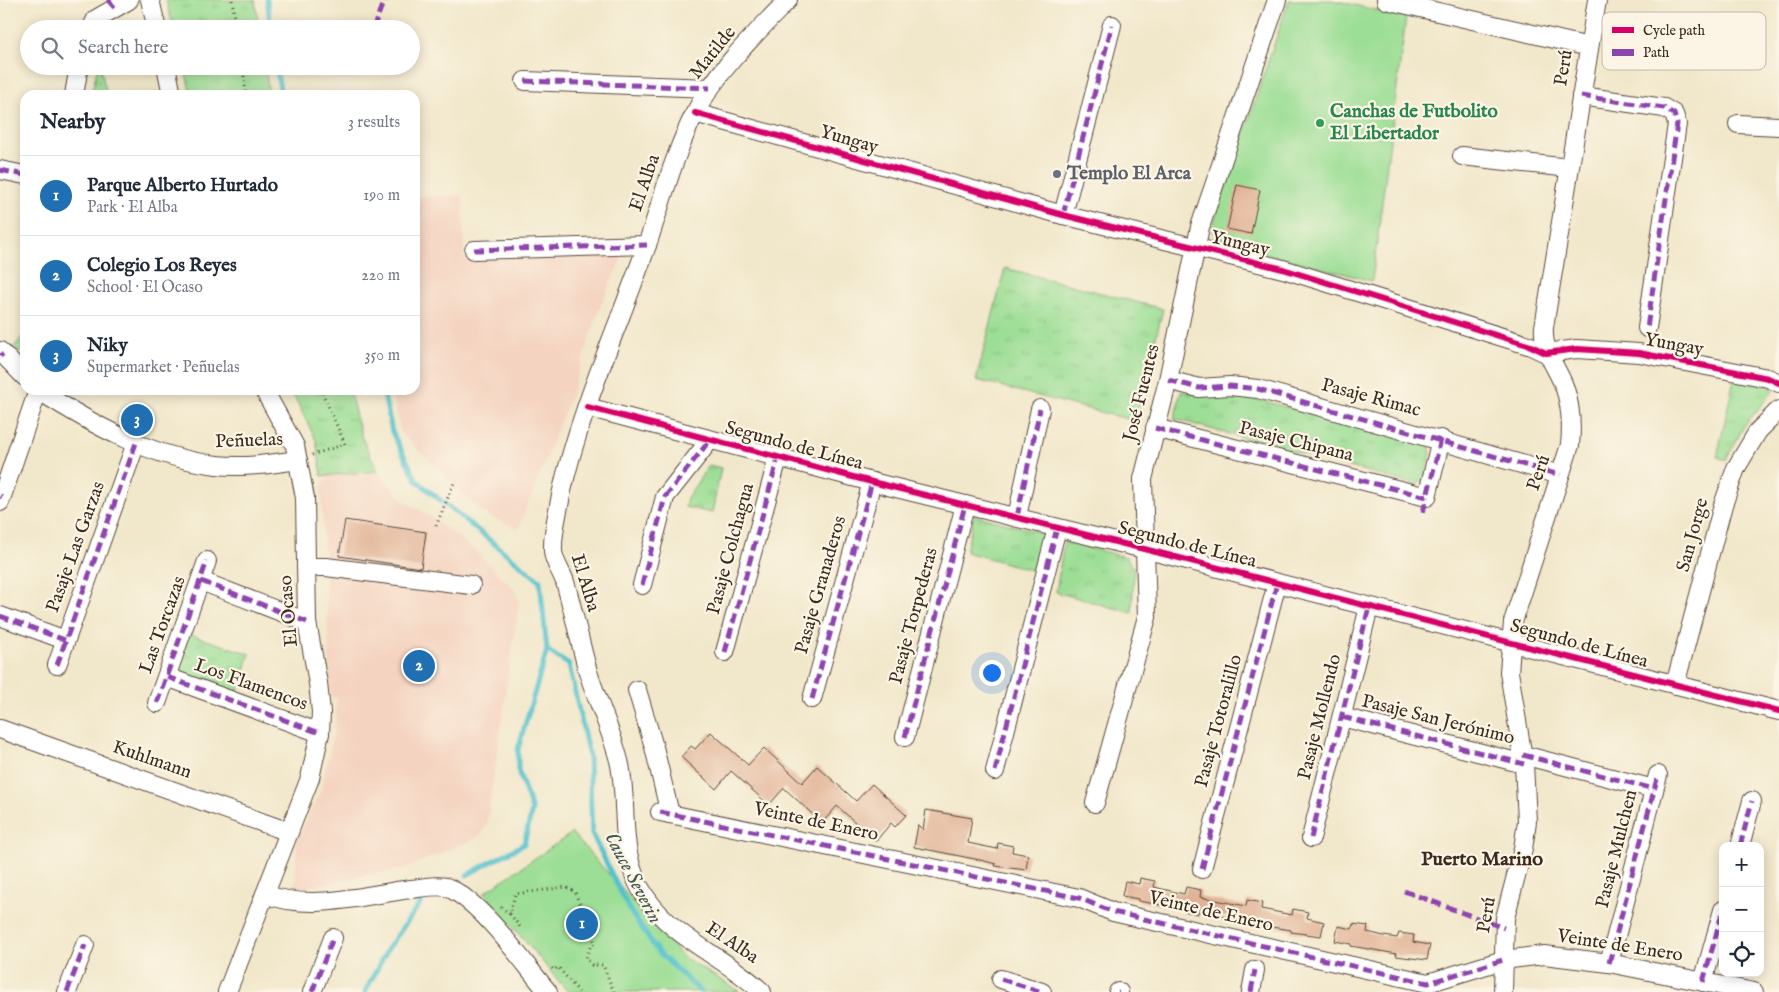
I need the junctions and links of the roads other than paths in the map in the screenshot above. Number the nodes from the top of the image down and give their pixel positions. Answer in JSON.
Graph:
{"nodes":[{"id":1,"x":150,"y":0,"type":"edge"},
{"id":2,"x":788,"y":0,"type":"edge"},
{"id":3,"x":1277,"y":0,"type":"edge"},
{"id":4,"x":1386,"y":0,"type":"edge"},
{"id":5,"x":1597,"y":0,"type":"edge"},
{"id":6,"x":117,"y":3,"type":"edge"},
{"id":7,"x":96,"y":20,"type":"edge"},
{"id":8,"x":155,"y":20,"type":"edge"},
{"id":9,"x":1112,"y":25,"type":"dead end"},
{"id":10,"x":1590,"y":47,"type":"junction"},
{"id":11,"x":77,"y":75,"type":"edge"},
{"id":12,"x":168,"y":75,"type":"edge"},
{"id":13,"x":525,"y":81,"type":"dead end"},
{"id":14,"x":710,"y":88,"type":"junction"},
{"id":15,"x":75,"y":90,"type":"edge"},
{"id":16,"x":171,"y":90,"type":"edge"},
{"id":17,"x":1581,"y":96,"type":"junction"},
{"id":18,"x":695,"y":113,"type":"junction"},
{"id":19,"x":1738,"y":124,"type":"dead end"},
{"id":20,"x":1779,"y":126,"type":"edge"},
{"id":21,"x":1462,"y":156,"type":"dead end"},
{"id":22,"x":1570,"y":168,"type":"junction"},
{"id":23,"x":0,"y":170,"type":"edge"},
{"id":24,"x":20,"y":174,"type":"edge"},
{"id":25,"x":1063,"y":215,"type":"junction"},
{"id":26,"x":647,"y":245,"type":"junction"},
{"id":27,"x":1196,"y":249,"type":"junction"},
{"id":28,"x":474,"y":250,"type":"dead end"},
{"id":29,"x":1647,"y":328,"type":"dead end"},
{"id":30,"x":1546,"y":353,"type":"junction"},
{"id":31,"x":1,"y":354,"type":"edge"},
{"id":32,"x":20,"y":372,"type":"edge"},
{"id":33,"x":1168,"y":380,"type":"junction"},
{"id":34,"x":1779,"y":383,"type":"edge"},
{"id":35,"x":36,"y":395,"type":"edge"},
{"id":36,"x":46,"y":395,"type":"edge"},
{"id":37,"x":267,"y":395,"type":"edge"},
{"id":38,"x":587,"y":407,"type":"junction"},
{"id":39,"x":1040,"y":409,"type":"dead end"},
{"id":40,"x":1779,"y":410,"type":"edge"},
{"id":41,"x":1155,"y":428,"type":"junction"},
{"id":42,"x":1441,"y":439,"type":"junction"},
{"id":43,"x":710,"y":440,"type":"junction"},
{"id":44,"x":136,"y":443,"type":"junction"},
{"id":45,"x":778,"y":458,"type":"junction"},
{"id":46,"x":298,"y":460,"type":"junction"},
{"id":47,"x":1560,"y":475,"type":"junction"},
{"id":48,"x":872,"y":482,"type":"junction"},
{"id":49,"x":1,"y":498,"type":"edge"},
{"id":50,"x":965,"y":505,"type":"junction"},
{"id":51,"x":1017,"y":517,"type":"junction"},
{"id":52,"x":1057,"y":528,"type":"junction"},
{"id":53,"x":1144,"y":549,"type":"junction"},
{"id":54,"x":207,"y":561,"type":"dead end"},
{"id":55,"x":306,"y":567,"type":"junction"},
{"id":56,"x":201,"y":581,"type":"junction"},
{"id":57,"x":1277,"y":583,"type":"junction"},
{"id":58,"x":471,"y":585,"type":"dead end"},
{"id":59,"x":642,"y":585,"type":"dead end"},
{"id":60,"x":1369,"y":607,"type":"junction"},
{"id":61,"x":0,"y":616,"type":"edge"},
{"id":62,"x":307,"y":622,"type":"junction"},
{"id":63,"x":64,"y":640,"type":"junction"},
{"id":64,"x":1510,"y":641,"type":"junction"},
{"id":65,"x":725,"y":652,"type":"dead end"},
{"id":66,"x":57,"y":665,"type":"dead end"},
{"id":67,"x":167,"y":678,"type":"junction"},
{"id":68,"x":1675,"y":684,"type":"junction"},
{"id":69,"x":637,"y":690,"type":"dead end"},
{"id":70,"x":812,"y":699,"type":"dead end"},
{"id":71,"x":156,"y":703,"type":"dead end"},
{"id":72,"x":1779,"y":711,"type":"edge"},
{"id":73,"x":1342,"y":717,"type":"junction"},
{"id":74,"x":0,"y":729,"type":"edge"},
{"id":75,"x":320,"y":733,"type":"junction"},
{"id":76,"x":905,"y":737,"type":"dead end"},
{"id":77,"x":1523,"y":759,"type":"junction"},
{"id":78,"x":995,"y":771,"type":"dead end"},
{"id":79,"x":1656,"y":782,"type":"joint"},
{"id":80,"x":1752,"y":801,"type":"dead end"},
{"id":81,"x":1095,"y":803,"type":"dead end"},
{"id":82,"x":289,"y":832,"type":"junction"},
{"id":83,"x":1311,"y":838,"type":"dead end"},
{"id":84,"x":1741,"y":842,"type":"edge"},
{"id":85,"x":1202,"y":869,"type":"dead end"},
{"id":86,"x":265,"y":894,"type":"junction"},
{"id":87,"x":1719,"y":924,"type":"edge"},
{"id":88,"x":333,"y":938,"type":"dead end"},
{"id":89,"x":85,"y":945,"type":"dead end"},
{"id":90,"x":1503,"y":960,"type":"junction"},
{"id":91,"x":1609,"y":963,"type":"junction"},
{"id":92,"x":1256,"y":970,"type":"dead end"},
{"id":93,"x":1001,"y":979,"type":"dead end"},
{"id":94,"x":1703,"y":982,"type":"junction"},
{"id":95,"x":68,"y":992,"type":"edge"},
{"id":96,"x":227,"y":992,"type":"edge"},
{"id":97,"x":312,"y":992,"type":"edge"},
{"id":98,"x":548,"y":992,"type":"edge"},
{"id":99,"x":762,"y":992,"type":"edge"},
{"id":100,"x":1042,"y":992,"type":"edge"},
{"id":101,"x":1251,"y":992,"type":"edge"},
{"id":102,"x":1503,"y":992,"type":"edge"},
{"id":103,"x":1754,"y":992,"type":"edge"}],
"edges":[{"from":1,"to":8,"type":"street"},
{"from":2,"to":14,"type":"street","name":"Matilde"},
{"from":3,"to":27,"type":"street","name":"José Fuentes"},
{"from":4,"to":10,"type":"street"},
{"from":5,"to":10,"type":"street","name":"Perú"},
{"from":6,"to":7,"type":"street"},
{"from":9,"to":25,"type":"street"},
{"from":10,"to":17,"type":"street","name":"Perú"},
{"from":11,"to":15,"type":"street"},
{"from":12,"to":16,"type":"street"},
{"from":13,"to":14,"type":"street"},
{"from":14,"to":18,"type":"street","name":"Matilde"},
{"from":17,"to":22,"type":"street","name":"Perú"},
{"from":17,"to":29,"type":"street"},
{"from":18,"to":25,"type":"street","name":"Yungay"},
{"from":18,"to":26,"type":"street","name":"El Alba"},
{"from":19,"to":20,"type":"street"},
{"from":21,"to":22,"type":"street"},
{"from":22,"to":30,"type":"street","name":"Perú"},
{"from":23,"to":24,"type":"street"},
{"from":25,"to":27,"type":"street","name":"Yungay"},
{"from":26,"to":28,"type":"street"},
{"from":26,"to":38,"type":"street","name":"El Alba"},
{"from":27,"to":30,"type":"street","name":"Yungay"},
{"from":27,"to":33,"type":"street","name":"José Fuentes"},
{"from":30,"to":34,"type":"street","name":"Yungay"},
{"from":30,"to":47,"type":"street","name":"Perú"},
{"from":31,"to":32,"type":"street"},
{"from":33,"to":41,"type":"street","name":"José Fuentes"},
{"from":33,"to":42,"type":"street","name":"Pasaje Rimac"},
{"from":35,"to":49,"type":"street"},
{"from":36,"to":44,"type":"street","name":"Peñuelas"},
{"from":37,"to":46,"type":"street","name":"El Ocaso"},
{"from":38,"to":43,"type":"street","name":"Segundo de Línea"},
{"from":38,"to":99,"type":"street","name":"El Alba"},
{"from":39,"to":51,"type":"street"},
{"from":40,"to":68,"type":"street","name":"San Jorge"},
{"from":41,"to":42,"type":"street","name":"Pasaje Chipana"},
{"from":41,"to":53,"type":"street","name":"José Fuentes"},
{"from":42,"to":47,"type":"street","name":"Pasaje Rimac"},
{"from":43,"to":45,"type":"street","name":"Segundo de Línea"},
{"from":43,"to":59,"type":"street"},
{"from":44,"to":46,"type":"street","name":"Peñuelas"},
{"from":44,"to":63,"type":"street","name":"Pasaje Las Garzas"},
{"from":45,"to":48,"type":"street","name":"Segundo de Línea"},
{"from":45,"to":65,"type":"street","name":"Pasaje Colchagua"},
{"from":46,"to":55,"type":"street","name":"El Ocaso"},
{"from":47,"to":64,"type":"street","name":"Perú"},
{"from":48,"to":50,"type":"street","name":"Segundo de Línea"},
{"from":48,"to":70,"type":"street","name":"Pasaje Granaderos"},
{"from":50,"to":51,"type":"street","name":"Segundo de Línea"},
{"from":50,"to":76,"type":"street","name":"Pasaje Torpederas"},
{"from":51,"to":52,"type":"street","name":"Segundo de Línea"},
{"from":52,"to":53,"type":"street","name":"Segundo de Línea"},
{"from":52,"to":78,"type":"street"},
{"from":53,"to":57,"type":"street","name":"Segundo de Línea"},
{"from":53,"to":81,"type":"street","name":"José Fuentes"},
{"from":54,"to":56,"type":"street","name":"Las Torcazas"},
{"from":55,"to":58,"type":"street"},
{"from":55,"to":62,"type":"street","name":"El Ocaso"},
{"from":56,"to":62,"type":"street"},
{"from":56,"to":67,"type":"street","name":"Las Torcazas"},
{"from":57,"to":60,"type":"street","name":"Segundo de Línea"},
{"from":57,"to":85,"type":"street","name":"Pasaje Totoralillo"},
{"from":60,"to":64,"type":"street","name":"Segundo de Línea"},
{"from":60,"to":73,"type":"street","name":"Pasaje Mollendo"},
{"from":61,"to":63,"type":"street"},
{"from":62,"to":75,"type":"street","name":"El Ocaso"},
{"from":63,"to":66,"type":"street","name":"Pasaje Las Garzas"},
{"from":64,"to":68,"type":"street","name":"Segundo de Línea"},
{"from":64,"to":77,"type":"street","name":"Perú"},
{"from":67,"to":71,"type":"street","name":"Las Torcazas"},
{"from":67,"to":75,"type":"street","name":"Los Flamencos"},
{"from":68,"to":72,"type":"street","name":"Segundo de Línea"},
{"from":69,"to":90,"type":"street","name":"Veinte de Enero"},
{"from":73,"to":77,"type":"street","name":"Pasaje San Jerónimo"},
{"from":73,"to":83,"type":"street","name":"Pasaje Mollendo"},
{"from":74,"to":82,"type":"street","name":"Kuhlmann"},
{"from":75,"to":82,"type":"street","name":"El Ocaso"},
{"from":77,"to":79,"type":"street","name":"Pasaje San Jerónimo"},
{"from":77,"to":90,"type":"street","name":"Perú"},
{"from":79,"to":91,"type":"street","name":"Pasaje Mulchen"},
{"from":80,"to":84,"type":"street"},
{"from":82,"to":86,"type":"street","name":"El Ocaso"},
{"from":86,"to":96,"type":"street","name":"El Ocaso"},
{"from":86,"to":98,"type":"street"},
{"from":87,"to":94,"type":"street"},
{"from":88,"to":97,"type":"street"},
{"from":89,"to":95,"type":"street"},
{"from":90,"to":91,"type":"street","name":"Veinte de Enero"},
{"from":90,"to":102,"type":"street","name":"Perú"},
{"from":91,"to":94,"type":"street","name":"Veinte de Enero"},
{"from":92,"to":101,"type":"street"},
{"from":93,"to":100,"type":"street"},
{"from":94,"to":103,"type":"street","name":"Veinte de Enero"}]}
